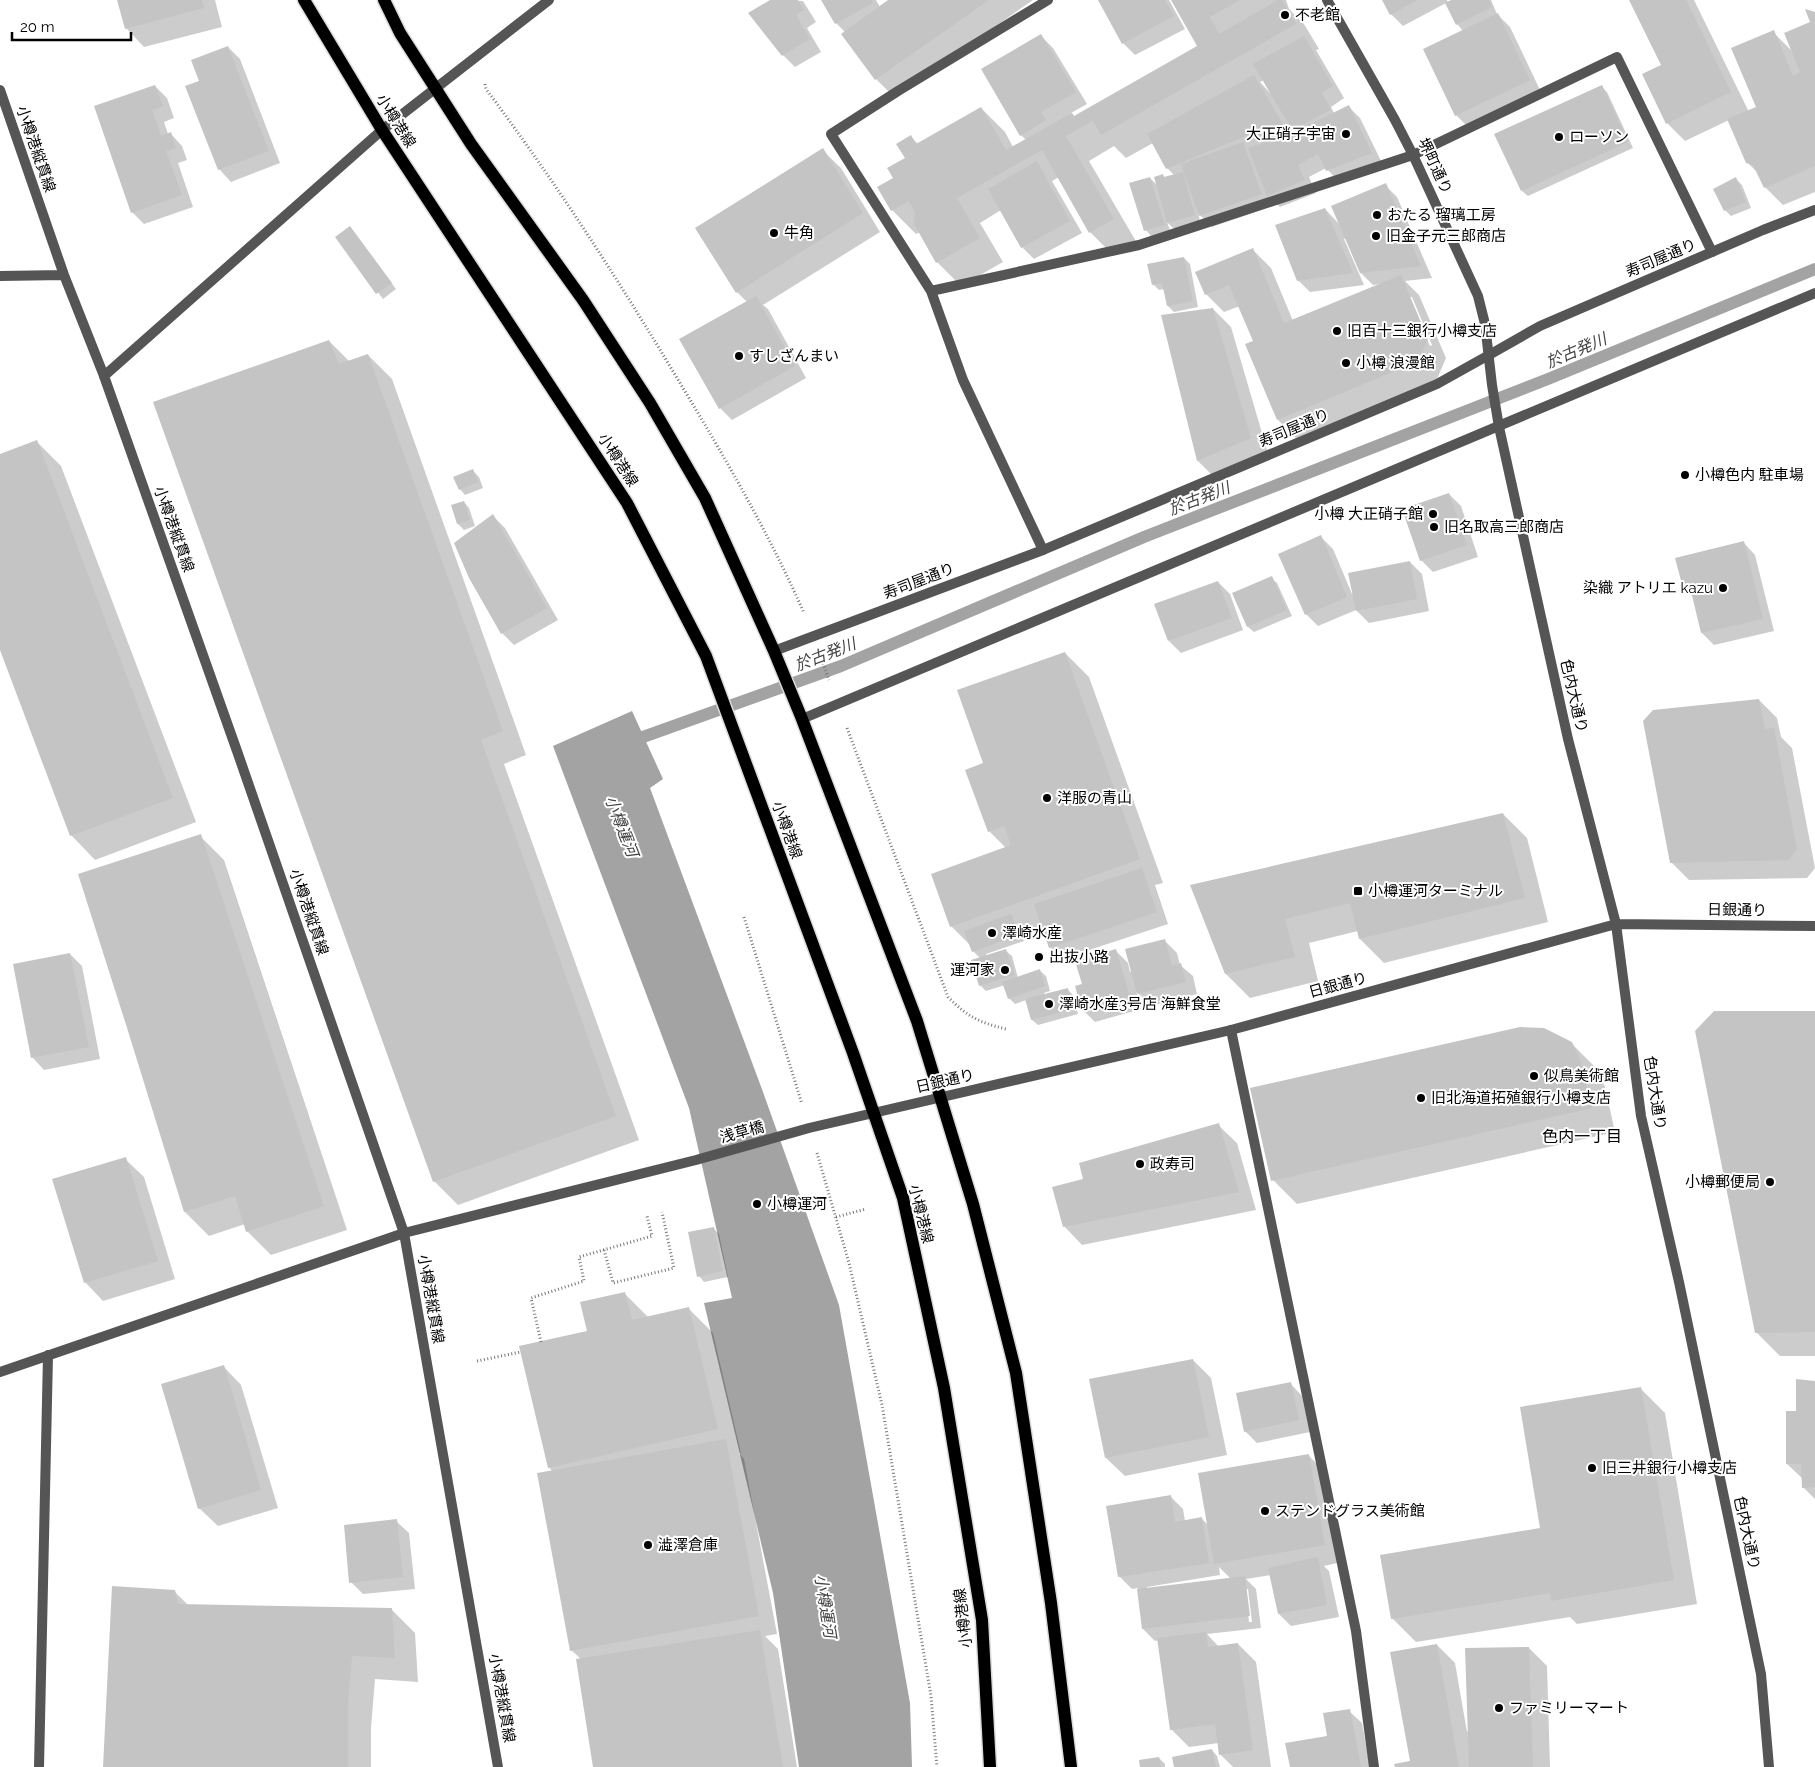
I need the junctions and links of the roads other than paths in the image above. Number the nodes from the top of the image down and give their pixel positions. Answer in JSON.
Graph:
{"nodes":[{"id":1,"x":304,"y":0,"type":"edge"},
{"id":2,"x":384,"y":0,"type":"edge"},
{"id":3,"x":548,"y":0,"type":"edge"},
{"id":4,"x":1048,"y":0,"type":"edge"},
{"id":5,"x":1327,"y":0,"type":"edge"},
{"id":6,"x":435,"y":89,"type":"junction"},
{"id":7,"x":0,"y":90,"type":"edge"},
{"id":8,"x":382,"y":130,"type":"junction"},
{"id":9,"x":1414,"y":155,"type":"junction"},
{"id":10,"x":1815,"y":210,"type":"edge"},
{"id":11,"x":1712,"y":252,"type":"junction"},
{"id":12,"x":64,"y":275,"type":"junction"},
{"id":13,"x":0,"y":276,"type":"edge"},
{"id":14,"x":931,"y":291,"type":"junction"},
{"id":15,"x":1815,"y":293,"type":"edge"},
{"id":16,"x":1489,"y":355,"type":"junction"},
{"id":17,"x":104,"y":376,"type":"junction"},
{"id":18,"x":1492,"y":385,"type":"joint"},
{"id":19,"x":1499,"y":427,"type":"junction"},
{"id":20,"x":1042,"y":550,"type":"junction"},
{"id":21,"x":774,"y":651,"type":"junction"},
{"id":22,"x":802,"y":719,"type":"junction"},
{"id":23,"x":1616,"y":924,"type":"junction"},
{"id":24,"x":1815,"y":926,"type":"edge"},
{"id":25,"x":1231,"y":1030,"type":"junction"},
{"id":26,"x":940,"y":1098,"type":"junction"},
{"id":27,"x":872,"y":1113,"type":"junction"},
{"id":28,"x":809,"y":1128,"type":"joint"},
{"id":29,"x":404,"y":1233,"type":"junction"},
{"id":30,"x":48,"y":1355,"type":"junction"},
{"id":31,"x":0,"y":1372,"type":"edge"},
{"id":32,"x":39,"y":1767,"type":"edge"},
{"id":33,"x":498,"y":1767,"type":"edge"},
{"id":34,"x":990,"y":1767,"type":"edge"},
{"id":35,"x":1070,"y":1767,"type":"edge"},
{"id":36,"x":1374,"y":1767,"type":"edge"},
{"id":37,"x":1769,"y":1767,"type":"edge"}],
"edges":[{"from":1,"to":8,"type":"main road","name":"小樽港線"},
{"from":2,"to":6,"type":"main road"},
{"from":3,"to":6,"type":"street"},
{"from":4,"to":14,"type":"street"},
{"from":5,"to":9,"type":"street","name":"堺町通り"},
{"from":6,"to":8,"type":"street"},
{"from":6,"to":21,"type":"main road"},
{"from":7,"to":12,"type":"street","name":"小樽港縦貫線"},
{"from":8,"to":17,"type":"street"},
{"from":8,"to":27,"type":"main road","name":"小樽港線"},
{"from":9,"to":11,"type":"street"},
{"from":9,"to":14,"type":"street"},
{"from":9,"to":16,"type":"street","name":"堺町通り"},
{"from":10,"to":11,"type":"street","name":"寿司屋通り"},
{"from":11,"to":16,"type":"street","name":"寿司屋通り"},
{"from":12,"to":13,"type":"street"},
{"from":12,"to":17,"type":"street","name":"小樽港縦貫線"},
{"from":14,"to":20,"type":"street"},
{"from":15,"to":19,"type":"street"},
{"from":16,"to":18,"type":"street","name":"堺町通り"},
{"from":16,"to":20,"type":"street","name":"寿司屋通り"},
{"from":17,"to":29,"type":"street","name":"小樽港縦貫線"},
{"from":18,"to":19,"type":"street","name":"色内大通り"},
{"from":19,"to":22,"type":"street"},
{"from":19,"to":23,"type":"street","name":"色内大通り"},
{"from":20,"to":21,"type":"street","name":"寿司屋通り"},
{"from":21,"to":22,"type":"main road"},
{"from":22,"to":26,"type":"main road"},
{"from":23,"to":24,"type":"street","name":"日銀通り"},
{"from":23,"to":25,"type":"street","name":"日銀通り"},
{"from":23,"to":37,"type":"street","name":"色内大通り"},
{"from":25,"to":26,"type":"street","name":"日銀通り"},
{"from":25,"to":36,"type":"street"},
{"from":26,"to":27,"type":"street","name":"日銀通り"},
{"from":26,"to":35,"type":"main road"},
{"from":27,"to":28,"type":"street","name":"日銀通り"},
{"from":27,"to":34,"type":"main road","name":"小樽港線"},
{"from":28,"to":29,"type":"street","name":"浅草橋"},
{"from":29,"to":30,"type":"street","name":"浅草橋"},
{"from":29,"to":33,"type":"street","name":"小樽港縦貫線"},
{"from":30,"to":31,"type":"street","name":"浅草橋"},
{"from":30,"to":32,"type":"street"}]}
